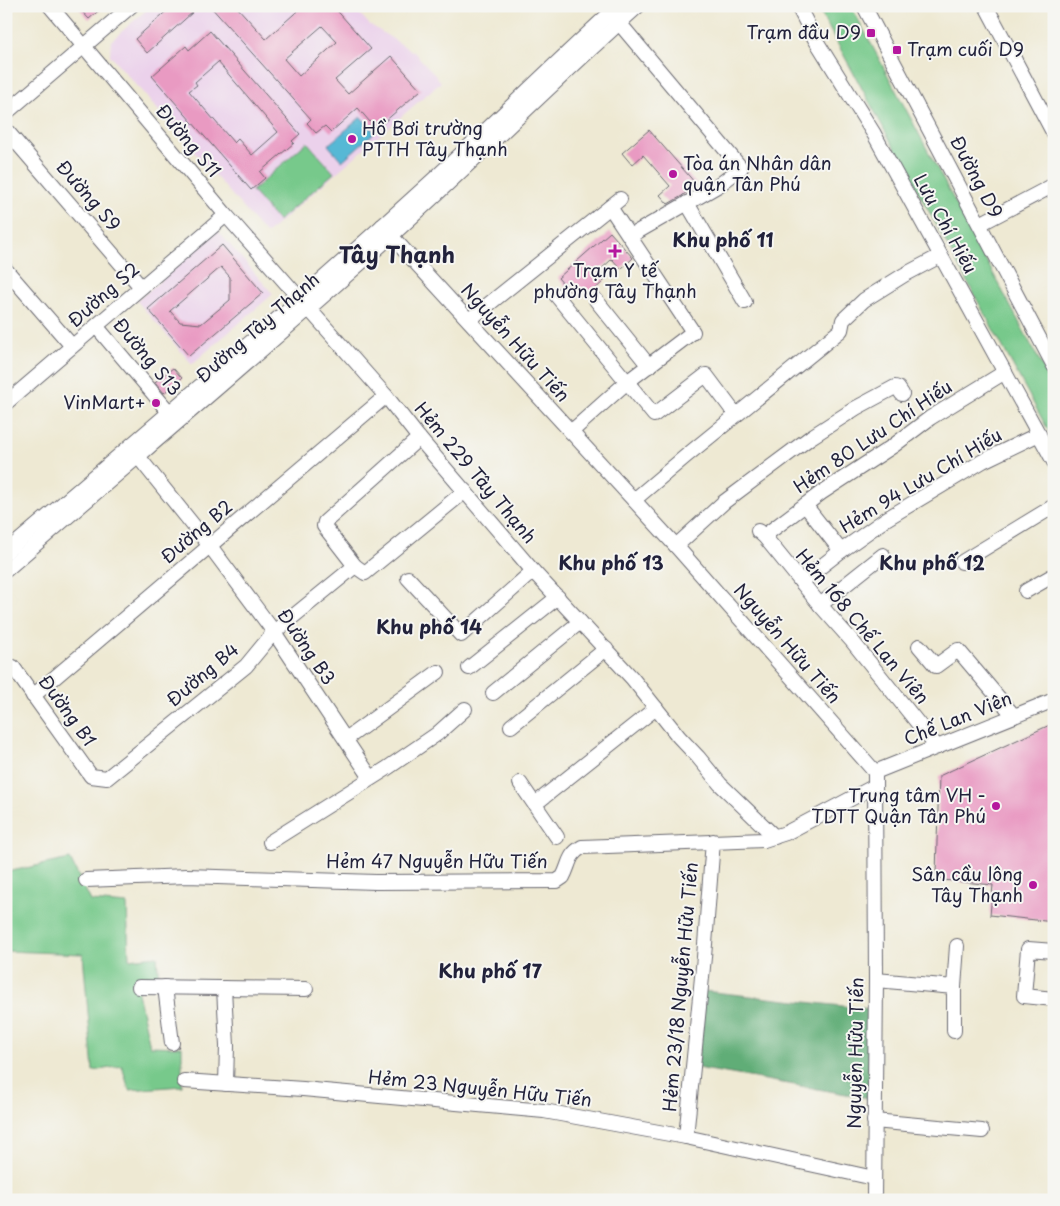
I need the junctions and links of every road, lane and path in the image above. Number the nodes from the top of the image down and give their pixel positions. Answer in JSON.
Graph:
{"nodes":[{"id":1,"x":50,"y":6,"type":"edge"},
{"id":2,"x":131,"y":6,"type":"edge"},
{"id":3,"x":638,"y":6,"type":"edge"},
{"id":4,"x":798,"y":6,"type":"edge"},
{"id":5,"x":864,"y":6,"type":"edge"},
{"id":6,"x":986,"y":6,"type":"edge"},
{"id":7,"x":616,"y":14,"type":"edge"},
{"id":8,"x":84,"y":48,"type":"junction"},
{"id":9,"x":6,"y":114,"type":"edge"},
{"id":10,"x":6,"y":130,"type":"edge"},
{"id":11,"x":1054,"y":134,"type":"edge"},
{"id":12,"x":1054,"y":185,"type":"edge"},
{"id":13,"x":687,"y":203,"type":"junction"},
{"id":14,"x":226,"y":216,"type":"junction"},
{"id":15,"x":980,"y":224,"type":"junction"},
{"id":16,"x":386,"y":231,"type":"junction"},
{"id":17,"x":630,"y":236,"type":"junction"},
{"id":18,"x":940,"y":256,"type":"junction"},
{"id":19,"x":6,"y":270,"type":"edge"},
{"id":20,"x":141,"y":287,"type":"junction"},
{"id":21,"x":556,"y":295,"type":"dead end"},
{"id":22,"x":299,"y":298,"type":"junction"},
{"id":23,"x":596,"y":300,"type":"dead end"},
{"id":24,"x":745,"y":302,"type":"dead end"},
{"id":25,"x":309,"y":309,"type":"junction"},
{"id":26,"x":469,"y":320,"type":"junction"},
{"id":27,"x":96,"y":326,"type":"junction"},
{"id":28,"x":72,"y":346,"type":"junction"},
{"id":29,"x":649,"y":366,"type":"junction"},
{"id":30,"x":1054,"y":366,"type":"edge"},
{"id":31,"x":1005,"y":372,"type":"junction"},
{"id":32,"x":627,"y":382,"type":"junction"},
{"id":33,"x":902,"y":394,"type":"dead end"},
{"id":34,"x":386,"y":396,"type":"junction"},
{"id":35,"x":6,"y":403,"type":"edge"},
{"id":36,"x":169,"y":412,"type":"junction"},
{"id":37,"x":736,"y":415,"type":"junction"},
{"id":38,"x":571,"y":432,"type":"junction"},
{"id":39,"x":1039,"y":434,"type":"junction"},
{"id":40,"x":419,"y":438,"type":"junction"},
{"id":41,"x":134,"y":451,"type":"junction"},
{"id":42,"x":1054,"y":462,"type":"edge"},
{"id":43,"x":465,"y":491,"type":"junction"},
{"id":44,"x":634,"y":500,"type":"junction"},
{"id":45,"x":805,"y":505,"type":"junction"},
{"id":46,"x":1054,"y":506,"type":"edge"},
{"id":47,"x":761,"y":533,"type":"joint"},
{"id":48,"x":210,"y":546,"type":"junction"},
{"id":49,"x":676,"y":546,"type":"junction"},
{"id":50,"x":841,"y":551,"type":"junction"},
{"id":51,"x":6,"y":552,"type":"edge"},
{"id":52,"x":883,"y":555,"type":"dead end"},
{"id":53,"x":962,"y":562,"type":"dead end"},
{"id":54,"x":354,"y":566,"type":"junction"},
{"id":55,"x":6,"y":570,"type":"edge"},
{"id":56,"x":533,"y":571,"type":"junction"},
{"id":57,"x":1054,"y":575,"type":"edge"},
{"id":58,"x":408,"y":578,"type":"dead end"},
{"id":59,"x":801,"y":582,"type":"junction"},
{"id":60,"x":1026,"y":591,"type":"dead end"},
{"id":61,"x":558,"y":597,"type":"junction"},
{"id":62,"x":820,"y":605,"type":"junction"},
{"id":63,"x":580,"y":622,"type":"junction"},
{"id":64,"x":274,"y":632,"type":"junction"},
{"id":65,"x":919,"y":646,"type":"dead end"},
{"id":66,"x":606,"y":649,"type":"junction"},
{"id":67,"x":13,"y":667,"type":"dead end"},
{"id":68,"x":469,"y":668,"type":"dead end"},
{"id":69,"x":438,"y":672,"type":"dead end"},
{"id":70,"x":493,"y":693,"type":"dead end"},
{"id":71,"x":33,"y":696,"type":"junction"},
{"id":72,"x":1054,"y":700,"type":"edge"},
{"id":73,"x":656,"y":708,"type":"junction"},
{"id":74,"x":466,"y":709,"type":"dead end"},
{"id":75,"x":1014,"y":716,"type":"junction"},
{"id":76,"x":511,"y":726,"type":"dead end"},
{"id":77,"x":346,"y":739,"type":"junction"},
{"id":78,"x":938,"y":747,"type":"junction"},
{"id":79,"x":91,"y":776,"type":"joint"},
{"id":80,"x":371,"y":778,"type":"junction"},
{"id":81,"x":875,"y":779,"type":"junction"},
{"id":82,"x":520,"y":783,"type":"dead end"},
{"id":83,"x":535,"y":804,"type":"junction"},
{"id":84,"x":557,"y":837,"type":"dead end"},
{"id":85,"x":775,"y":837,"type":"junction"},
{"id":86,"x":713,"y":841,"type":"junction"},
{"id":87,"x":270,"y":842,"type":"dead end"},
{"id":88,"x":86,"y":880,"type":"dead end"},
{"id":89,"x":957,"y":946,"type":"dead end"},
{"id":90,"x":1054,"y":950,"type":"edge"},
{"id":91,"x":876,"y":980,"type":"junction"},
{"id":92,"x":139,"y":987,"type":"dead end"},
{"id":93,"x":165,"y":987,"type":"junction"},
{"id":94,"x":954,"y":987,"type":"junction"},
{"id":95,"x":224,"y":988,"type":"junction"},
{"id":96,"x":306,"y":989,"type":"dead end"},
{"id":97,"x":1054,"y":1000,"type":"edge"},
{"id":98,"x":954,"y":1030,"type":"dead end"},
{"id":99,"x":172,"y":1043,"type":"dead end"},
{"id":100,"x":184,"y":1081,"type":"dead end"},
{"id":101,"x":226,"y":1084,"type":"junction"},
{"id":102,"x":874,"y":1121,"type":"junction"},
{"id":103,"x":982,"y":1131,"type":"dead end"},
{"id":104,"x":686,"y":1137,"type":"junction"},
{"id":105,"x":874,"y":1178,"type":"junction"},
{"id":106,"x":874,"y":1200,"type":"edge"}],
"edges":[{"from":1,"to":8,"type":"street","name":"Đường S11"},
{"from":2,"to":8,"type":"street"},
{"from":3,"to":7,"type":"street","name":"Đường Tây Thạnh"},
{"from":4,"to":18,"type":"street","name":"Lưu Chí Hiếu"},
{"from":5,"to":15,"type":"street","name":"Đường D9"},
{"from":6,"to":11,"type":"street"},
{"from":7,"to":13,"type":"street"},
{"from":7,"to":16,"type":"street","name":"Đường Tây Thạnh"},
{"from":8,"to":9,"type":"street"},
{"from":8,"to":14,"type":"street","name":"Đường S11"},
{"from":10,"to":20,"type":"street","name":"Đường S9"},
{"from":12,"to":15,"type":"street"},
{"from":13,"to":17,"type":"street"},
{"from":13,"to":24,"type":"street"},
{"from":14,"to":20,"type":"street","name":"Đường S2"},
{"from":14,"to":22,"type":"street","name":"Đường S11"},
{"from":15,"to":30,"type":"street","name":"Đường D9"},
{"from":16,"to":22,"type":"street","name":"Đường Tây Thạnh"},
{"from":16,"to":25,"type":"street","name":"Đường Tây Thạnh"},
{"from":16,"to":26,"type":"street","name":"Nguyễn Hữu Tiến"},
{"from":17,"to":26,"type":"street"},
{"from":17,"to":29,"type":"street"},
{"from":18,"to":31,"type":"street","name":"Lưu Chí Hiếu"},
{"from":18,"to":37,"type":"street"},
{"from":19,"to":28,"type":"street"},
{"from":20,"to":27,"type":"street","name":"Đường S2"},
{"from":21,"to":32,"type":"street"},
{"from":22,"to":25,"type":"street","name":"Đường S11"},
{"from":22,"to":36,"type":"street","name":"Đường Tây Thạnh"},
{"from":23,"to":29,"type":"street"},
{"from":25,"to":34,"type":"street","name":"Hẻm 229 Tây Thạnh"},
{"from":25,"to":41,"type":"street","name":"Đường Tây Thạnh"},
{"from":26,"to":38,"type":"street","name":"Nguyễn Hữu Tiến"},
{"from":27,"to":28,"type":"street","name":"Đường S2"},
{"from":27,"to":36,"type":"street","name":"Đường S13"},
{"from":28,"to":35,"type":"street","name":"Đường S2"},
{"from":29,"to":32,"type":"street"},
{"from":31,"to":39,"type":"street","name":"Lưu Chí Hiếu"},
{"from":31,"to":45,"type":"street","name":"Hẻm 80 Lưu Chí Hiếu"},
{"from":32,"to":37,"type":"street"},
{"from":32,"to":38,"type":"street"},
{"from":33,"to":49,"type":"street"},
{"from":34,"to":40,"type":"street","name":"Hẻm 229 Tây Thạnh"},
{"from":34,"to":48,"type":"street","name":"Đường B2"},
{"from":36,"to":41,"type":"street","name":"Đường Tây Thạnh"},
{"from":37,"to":44,"type":"street"},
{"from":38,"to":44,"type":"street","name":"Nguyễn Hữu Tiến"},
{"from":39,"to":42,"type":"street","name":"Lưu Chí Hiếu"},
{"from":39,"to":50,"type":"street","name":"Hẻm 94 Lưu Chí Hiếu"},
{"from":40,"to":43,"type":"street","name":"Hẻm 229 Tây Thạnh"},
{"from":40,"to":54,"type":"street"},
{"from":41,"to":48,"type":"street","name":"Đường B3"},
{"from":41,"to":51,"type":"street","name":"Đường Tây Thạnh"},
{"from":41,"to":55,"type":"street","name":"Đường Tây Thạnh"},
{"from":43,"to":54,"type":"street"},
{"from":43,"to":56,"type":"street","name":"Hẻm 229 Tây Thạnh"},
{"from":44,"to":49,"type":"street","name":"Nguyễn Hữu Tiến"},
{"from":45,"to":47,"type":"street","name":"Hẻm 80 Lưu Chí Hiếu"},
{"from":45,"to":50,"type":"street"},
{"from":46,"to":53,"type":"street"},
{"from":47,"to":59,"type":"street","name":"Hẻm 168 Chế Lan Viên"},
{"from":48,"to":64,"type":"street","name":"Đường B3"},
{"from":48,"to":71,"type":"street","name":"Đường B2"},
{"from":49,"to":81,"type":"street","name":"Nguyễn Hữu Tiến"},
{"from":50,"to":59,"type":"street","name":"Hẻm 94 Lưu Chí Hiếu"},
{"from":52,"to":62,"type":"street"},
{"from":54,"to":64,"type":"street","name":"Đường B4"},
{"from":56,"to":58,"type":"street"},
{"from":56,"to":61,"type":"street","name":"Hẻm 229 Tây Thạnh"},
{"from":57,"to":60,"type":"street"},
{"from":59,"to":62,"type":"street","name":"Hẻm 168 Chế Lan Viên"},
{"from":61,"to":63,"type":"street","name":"Hẻm 229 Tây Thạnh"},
{"from":61,"to":68,"type":"street"},
{"from":62,"to":78,"type":"street","name":"Hẻm 168 Chế Lan Viên"},
{"from":63,"to":66,"type":"street","name":"Hẻm 229 Tây Thạnh"},
{"from":63,"to":70,"type":"street"},
{"from":64,"to":77,"type":"street","name":"Đường B3"},
{"from":64,"to":79,"type":"street","name":"Đường B4"},
{"from":65,"to":75,"type":"street"},
{"from":66,"to":73,"type":"street","name":"Hẻm 229 Tây Thạnh"},
{"from":66,"to":76,"type":"street"},
{"from":67,"to":71,"type":"street","name":"Đường B1"},
{"from":69,"to":77,"type":"street"},
{"from":71,"to":79,"type":"street","name":"Đường B1"},
{"from":72,"to":75,"type":"street","name":"Chế Lan Viên"},
{"from":73,"to":83,"type":"street"},
{"from":73,"to":85,"type":"street","name":"Hẻm 229 Tây Thạnh"},
{"from":74,"to":80,"type":"street"},
{"from":75,"to":78,"type":"street","name":"Chế Lan Viên"},
{"from":77,"to":80,"type":"street","name":"Đường B3"},
{"from":78,"to":81,"type":"street","name":"Chế Lan Viên"},
{"from":80,"to":87,"type":"street"},
{"from":81,"to":85,"type":"street","name":"Hẻm 47 Nguyễn Hữu Tiến"},
{"from":81,"to":91,"type":"street","name":"Nguyễn Hữu Tiến"},
{"from":82,"to":83,"type":"street"},
{"from":83,"to":84,"type":"street"},
{"from":85,"to":86,"type":"street","name":"Hẻm 47 Nguyễn Hữu Tiến"},
{"from":86,"to":88,"type":"street","name":"Hẻm 47 Nguyễn Hữu Tiến"},
{"from":86,"to":104,"type":"street","name":"Hẻm 23/18 Nguyễn Hữu Tiến"},
{"from":89,"to":94,"type":"street"},
{"from":90,"to":97,"type":"street"},
{"from":91,"to":94,"type":"street"},
{"from":91,"to":102,"type":"street","name":"Nguyễn Hữu Tiến"},
{"from":92,"to":93,"type":"street"},
{"from":93,"to":95,"type":"street"},
{"from":93,"to":99,"type":"street"},
{"from":94,"to":98,"type":"street"},
{"from":95,"to":96,"type":"street"},
{"from":95,"to":101,"type":"street"},
{"from":100,"to":101,"type":"street","name":"Hẻm 23 Nguyễn Hữu Tiến"},
{"from":101,"to":104,"type":"street","name":"Hẻm 23 Nguyễn Hữu Tiến"},
{"from":102,"to":103,"type":"street"},
{"from":102,"to":105,"type":"street","name":"Nguyễn Hữu Tiến"},
{"from":104,"to":105,"type":"street","name":"Hẻm 23 Nguyễn Hữu Tiến"},
{"from":105,"to":106,"type":"street","name":"Nguyễn Hữu Tiến"}]}
